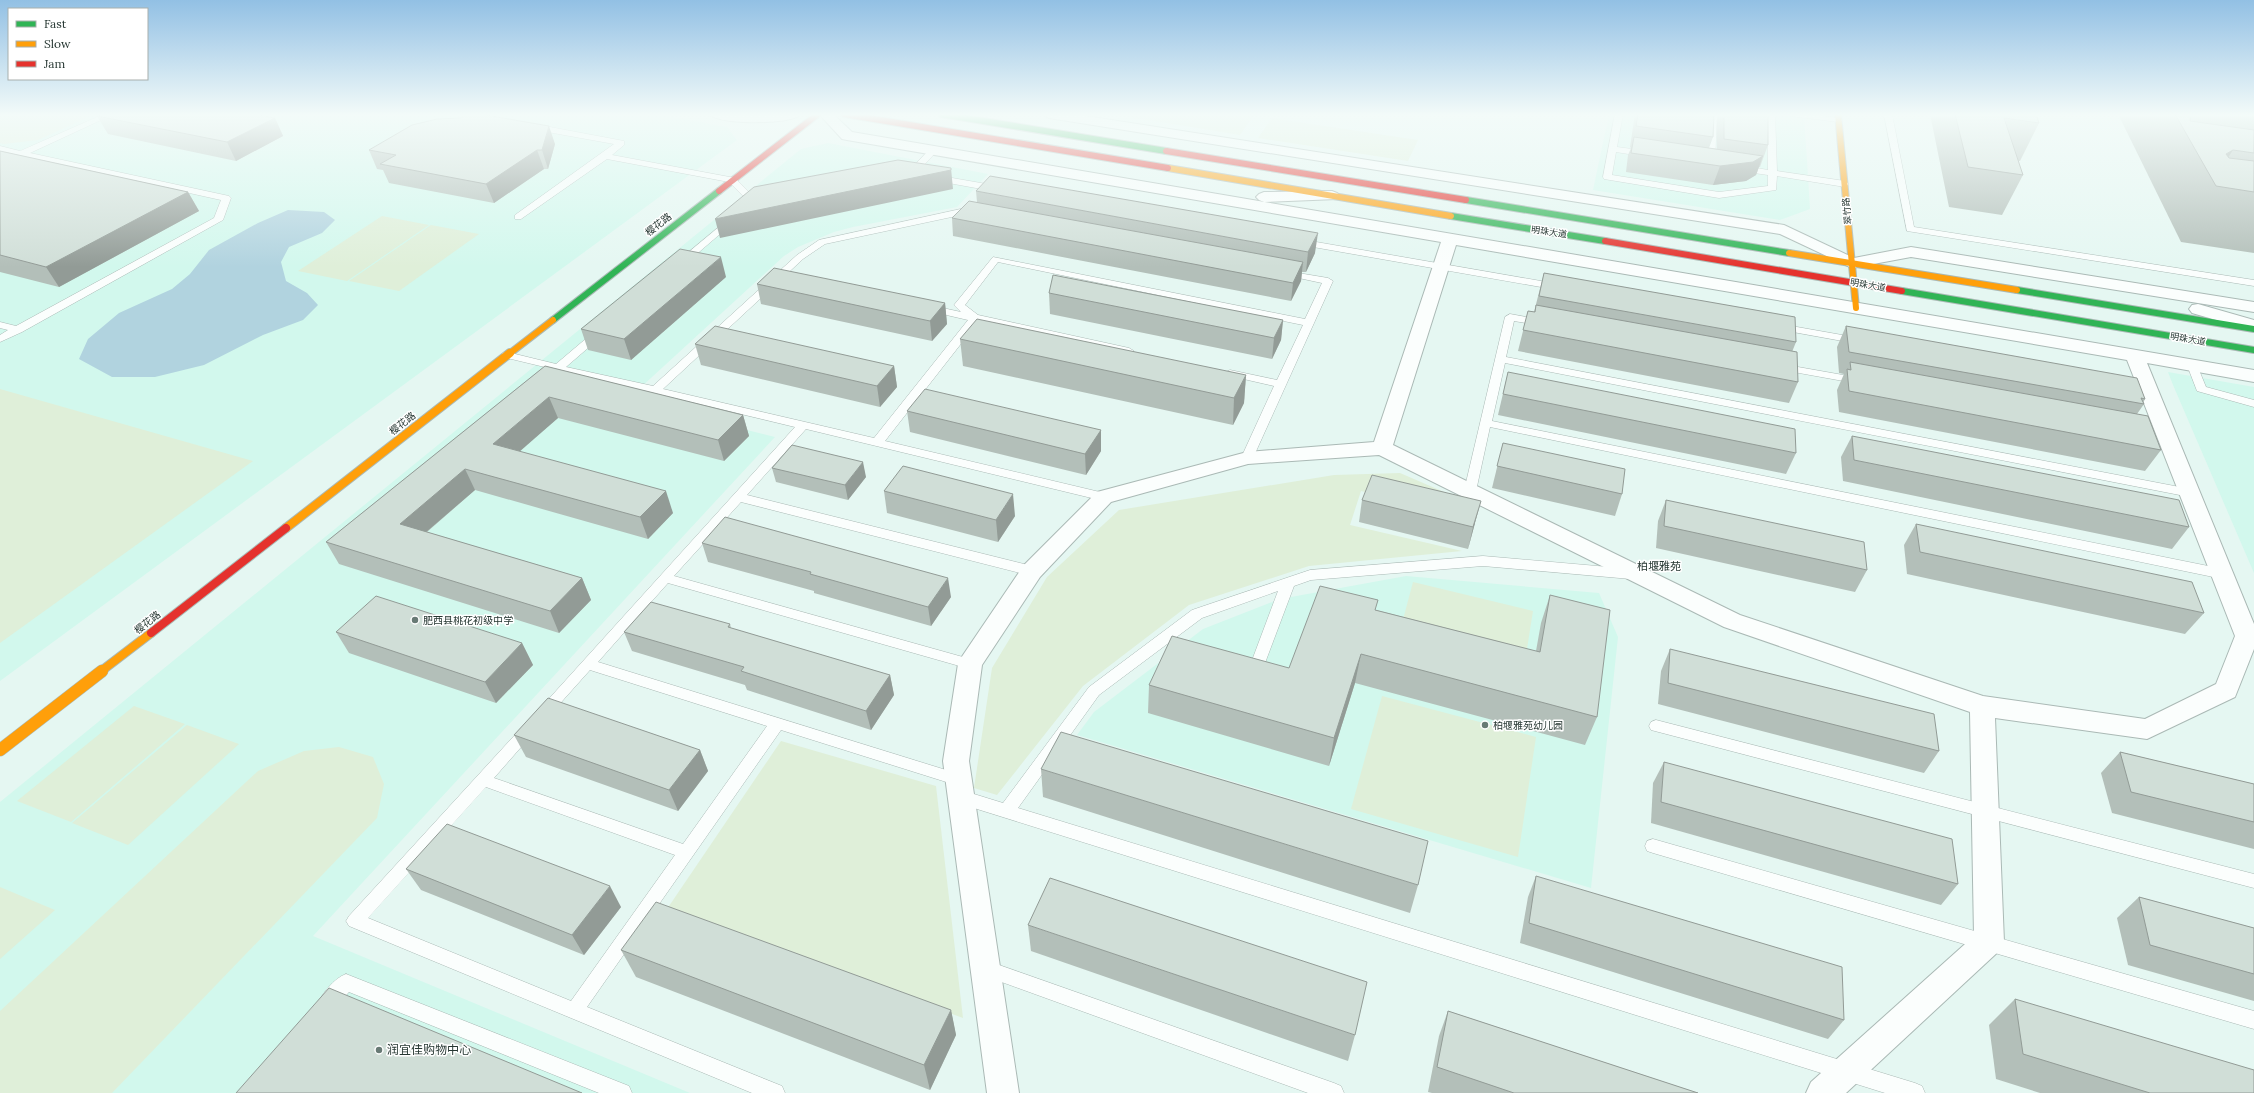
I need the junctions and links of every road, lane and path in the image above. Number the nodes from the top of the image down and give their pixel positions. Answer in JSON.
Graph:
{"nodes":[{"id":1,"x":72,"y":165,"type":"edge"},
{"id":2,"x":592,"y":165,"type":"edge"},
{"id":3,"x":653,"y":165,"type":"edge"},
{"id":4,"x":752,"y":165,"type":"edge"},
{"id":5,"x":918,"y":165,"type":"edge"},
{"id":6,"x":1017,"y":165,"type":"edge"},
{"id":7,"x":1148,"y":165,"type":"edge"},
{"id":8,"x":1254,"y":165,"type":"edge"},
{"id":9,"x":1372,"y":165,"type":"edge"},
{"id":10,"x":1610,"y":165,"type":"edge"},
{"id":11,"x":1773,"y":165,"type":"edge"},
{"id":12,"x":1843,"y":165,"type":"edge"},
{"id":13,"x":1898,"y":165,"type":"edge"},
{"id":14,"x":1734,"y":167,"type":"edge"},
{"id":15,"x":1773,"y":173,"type":"junction"},
{"id":16,"x":732,"y":180,"type":"junction"},
{"id":17,"x":1845,"y":184,"type":"junction"},
{"id":18,"x":1012,"y":192,"type":"edge"},
{"id":19,"x":1332,"y":196,"type":"junction"},
{"id":20,"x":1213,"y":198,"type":"junction"},
{"id":21,"x":985,"y":216,"type":"edge"},
{"id":22,"x":518,"y":217,"type":"dead end"},
{"id":23,"x":1620,"y":225,"type":"junction"},
{"id":24,"x":1285,"y":239,"type":"edge"},
{"id":25,"x":1450,"y":239,"type":"junction"},
{"id":26,"x":1617,"y":243,"type":"junction"},
{"id":27,"x":1852,"y":263,"type":"junction"},
{"id":28,"x":1441,"y":266,"type":"junction"},
{"id":29,"x":1274,"y":270,"type":"edge"},
{"id":30,"x":670,"y":272,"type":"edge"},
{"id":31,"x":780,"y":275,"type":"junction"},
{"id":32,"x":796,"y":278,"type":"edge"},
{"id":33,"x":1854,"y":283,"type":"junction"},
{"id":34,"x":2254,"y":283,"type":"edge"},
{"id":35,"x":2126,"y":286,"type":"junction"},
{"id":36,"x":1566,"y":288,"type":"edge"},
{"id":37,"x":920,"y":306,"type":"edge"},
{"id":38,"x":2254,"y":307,"type":"edge"},
{"id":39,"x":1856,"y":308,"type":"junction"},
{"id":40,"x":975,"y":318,"type":"junction"},
{"id":41,"x":1309,"y":323,"type":"junction"},
{"id":42,"x":0,"y":324,"type":"edge"},
{"id":43,"x":1768,"y":324,"type":"edge"},
{"id":44,"x":1557,"y":326,"type":"edge"},
{"id":45,"x":605,"y":327,"type":"edge"},
{"id":46,"x":2254,"y":328,"type":"edge"},
{"id":47,"x":18,"y":330,"type":"junction"},
{"id":48,"x":0,"y":340,"type":"edge"},
{"id":49,"x":1870,"y":342,"type":"edge"},
{"id":50,"x":2254,"y":350,"type":"edge"},
{"id":51,"x":1143,"y":354,"type":"edge"},
{"id":52,"x":507,"y":355,"type":"junction"},
{"id":53,"x":2136,"y":356,"type":"junction"},
{"id":54,"x":1501,"y":359,"type":"junction"},
{"id":55,"x":1769,"y":365,"type":"edge"},
{"id":56,"x":2192,"y":365,"type":"junction"},
{"id":57,"x":558,"y":368,"type":"junction"},
{"id":58,"x":1220,"y":371,"type":"edge"},
{"id":59,"x":2254,"y":376,"type":"edge"},
{"id":60,"x":1871,"y":383,"type":"edge"},
{"id":61,"x":1281,"y":384,"type":"junction"},
{"id":62,"x":655,"y":390,"type":"junction"},
{"id":63,"x":2254,"y":404,"type":"edge"},
{"id":64,"x":1486,"y":423,"type":"junction"},
{"id":65,"x":803,"y":425,"type":"junction"},
{"id":66,"x":877,"y":443,"type":"junction"},
{"id":67,"x":1382,"y":448,"type":"junction"},
{"id":68,"x":1247,"y":458,"type":"junction"},
{"id":69,"x":1470,"y":491,"type":"junction"},
{"id":70,"x":2190,"y":493,"type":"junction"},
{"id":71,"x":739,"y":497,"type":"junction"},
{"id":72,"x":1104,"y":497,"type":"junction"},
{"id":73,"x":1032,"y":571,"type":"junction"},
{"id":74,"x":1638,"y":574,"type":"junction"},
{"id":75,"x":2223,"y":574,"type":"junction"},
{"id":76,"x":665,"y":578,"type":"junction"},
{"id":77,"x":1288,"y":583,"type":"junction"},
{"id":78,"x":1258,"y":663,"type":"edge"},
{"id":79,"x":587,"y":664,"type":"junction"},
{"id":80,"x":970,"y":664,"type":"junction"},
{"id":81,"x":1982,"y":706,"type":"junction"},
{"id":82,"x":777,"y":724,"type":"junction"},
{"id":83,"x":1656,"y":726,"type":"dead end"},
{"id":84,"x":0,"y":750,"type":"edge"},
{"id":85,"x":483,"y":780,"type":"junction"},
{"id":86,"x":960,"y":788,"type":"junction"},
{"id":87,"x":1007,"y":811,"type":"junction"},
{"id":88,"x":1985,"y":813,"type":"junction"},
{"id":89,"x":1653,"y":846,"type":"dead end"},
{"id":90,"x":686,"y":852,"type":"junction"},
{"id":91,"x":2254,"y":881,"type":"edge"},
{"id":92,"x":1989,"y":942,"type":"junction"},
{"id":93,"x":985,"y":968,"type":"junction"},
{"id":94,"x":575,"y":1010,"type":"junction"},
{"id":95,"x":316,"y":1017,"type":"edge"},
{"id":96,"x":2254,"y":1020,"type":"edge"},
{"id":97,"x":1847,"y":1071,"type":"junction"},
{"id":98,"x":622,"y":1093,"type":"edge"},
{"id":99,"x":775,"y":1093,"type":"edge"},
{"id":100,"x":1003,"y":1093,"type":"edge"},
{"id":101,"x":1334,"y":1093,"type":"edge"},
{"id":102,"x":1822,"y":1093,"type":"edge"},
{"id":103,"x":1915,"y":1093,"type":"edge"}],
"edges":[{"from":1,"to":47,"type":"lane"},
{"from":2,"to":22,"type":"lane"},
{"from":3,"to":16,"type":"lane"},
{"from":4,"to":16,"type":"main road","name":"樱花路"},
{"from":5,"to":18,"type":"lane"},
{"from":6,"to":20,"type":"street"},
{"from":7,"to":19,"type":"main road","name":"明珠大道"},
{"from":8,"to":23,"type":"main road","name":"明珠大道"},
{"from":9,"to":27,"type":"street"},
{"from":10,"to":15,"type":"lane"},
{"from":11,"to":15,"type":"lane"},
{"from":12,"to":17,"type":"main road","name":"翠竹路"},
{"from":13,"to":34,"type":"lane"},
{"from":14,"to":15,"type":"lane"},
{"from":15,"to":17,"type":"lane"},
{"from":16,"to":30,"type":"lane"},
{"from":16,"to":52,"type":"main road","name":"樱花路"},
{"from":17,"to":27,"type":"main road","name":"翠竹路"},
{"from":19,"to":20,"type":"street"},
{"from":19,"to":26,"type":"main road","name":"明珠大道"},
{"from":20,"to":25,"type":"street"},
{"from":21,"to":31,"type":"lane"},
{"from":23,"to":26,"type":"main road"},
{"from":23,"to":27,"type":"main road","name":"明珠大道"},
{"from":24,"to":28,"type":"lane"},
{"from":25,"to":28,"type":"street"},
{"from":25,"to":39,"type":"street"},
{"from":26,"to":33,"type":"main road","name":"明珠大道"},
{"from":27,"to":33,"type":"main road","name":"翠竹路"},
{"from":27,"to":35,"type":"street"},
{"from":27,"to":46,"type":"main road","name":"明珠大道"},
{"from":28,"to":36,"type":"lane"},
{"from":28,"to":67,"type":"street"},
{"from":29,"to":41,"type":"lane"},
{"from":31,"to":32,"type":"lane"},
{"from":31,"to":62,"type":"lane"},
{"from":33,"to":39,"type":"main road","name":"翠竹路"},
{"from":33,"to":50,"type":"main road","name":"明珠大道"},
{"from":35,"to":38,"type":"street"},
{"from":35,"to":46,"type":"street"},
{"from":37,"to":40,"type":"lane"},
{"from":39,"to":53,"type":"street"},
{"from":40,"to":41,"type":"lane"},
{"from":40,"to":51,"type":"lane"},
{"from":40,"to":66,"type":"lane"},
{"from":41,"to":61,"type":"lane"},
{"from":42,"to":47,"type":"lane"},
{"from":43,"to":49,"type":"lane"},
{"from":44,"to":54,"type":"lane"},
{"from":45,"to":57,"type":"lane"},
{"from":47,"to":48,"type":"lane"},
{"from":52,"to":57,"type":"lane"},
{"from":52,"to":84,"type":"main road","name":"樱花路"},
{"from":53,"to":56,"type":"street"},
{"from":53,"to":70,"type":"street"},
{"from":54,"to":64,"type":"lane"},
{"from":54,"to":70,"type":"lane"},
{"from":55,"to":60,"type":"lane"},
{"from":56,"to":59,"type":"street"},
{"from":56,"to":63,"type":"lane"},
{"from":57,"to":62,"type":"lane"},
{"from":58,"to":61,"type":"lane"},
{"from":61,"to":68,"type":"lane"},
{"from":62,"to":65,"type":"lane"},
{"from":64,"to":69,"type":"lane"},
{"from":64,"to":75,"type":"lane"},
{"from":65,"to":66,"type":"lane"},
{"from":65,"to":71,"type":"lane"},
{"from":66,"to":72,"type":"lane"},
{"from":67,"to":68,"type":"street"},
{"from":67,"to":69,"type":"street"},
{"from":68,"to":72,"type":"street"},
{"from":69,"to":74,"type":"street"},
{"from":70,"to":75,"type":"street"},
{"from":71,"to":73,"type":"lane"},
{"from":71,"to":76,"type":"lane"},
{"from":72,"to":73,"type":"street"},
{"from":73,"to":80,"type":"street"},
{"from":74,"to":77,"type":"lane"},
{"from":74,"to":81,"type":"street"},
{"from":75,"to":81,"type":"street"},
{"from":76,"to":79,"type":"lane"},
{"from":76,"to":80,"type":"lane"},
{"from":77,"to":78,"type":"lane"},
{"from":77,"to":87,"type":"lane"},
{"from":79,"to":82,"type":"lane"},
{"from":79,"to":85,"type":"lane"},
{"from":80,"to":86,"type":"street"},
{"from":81,"to":88,"type":"street"},
{"from":82,"to":86,"type":"lane"},
{"from":82,"to":90,"type":"lane"},
{"from":83,"to":88,"type":"lane"},
{"from":85,"to":90,"type":"lane"},
{"from":85,"to":94,"type":"lane"},
{"from":86,"to":87,"type":"lane"},
{"from":86,"to":93,"type":"street"},
{"from":87,"to":97,"type":"lane"},
{"from":88,"to":91,"type":"lane"},
{"from":88,"to":92,"type":"street"},
{"from":89,"to":92,"type":"lane"},
{"from":90,"to":94,"type":"lane"},
{"from":92,"to":96,"type":"lane"},
{"from":92,"to":97,"type":"street"},
{"from":93,"to":100,"type":"street"},
{"from":93,"to":101,"type":"lane"},
{"from":94,"to":99,"type":"lane"},
{"from":95,"to":98,"type":"lane"},
{"from":97,"to":102,"type":"street"},
{"from":97,"to":103,"type":"lane"}]}
